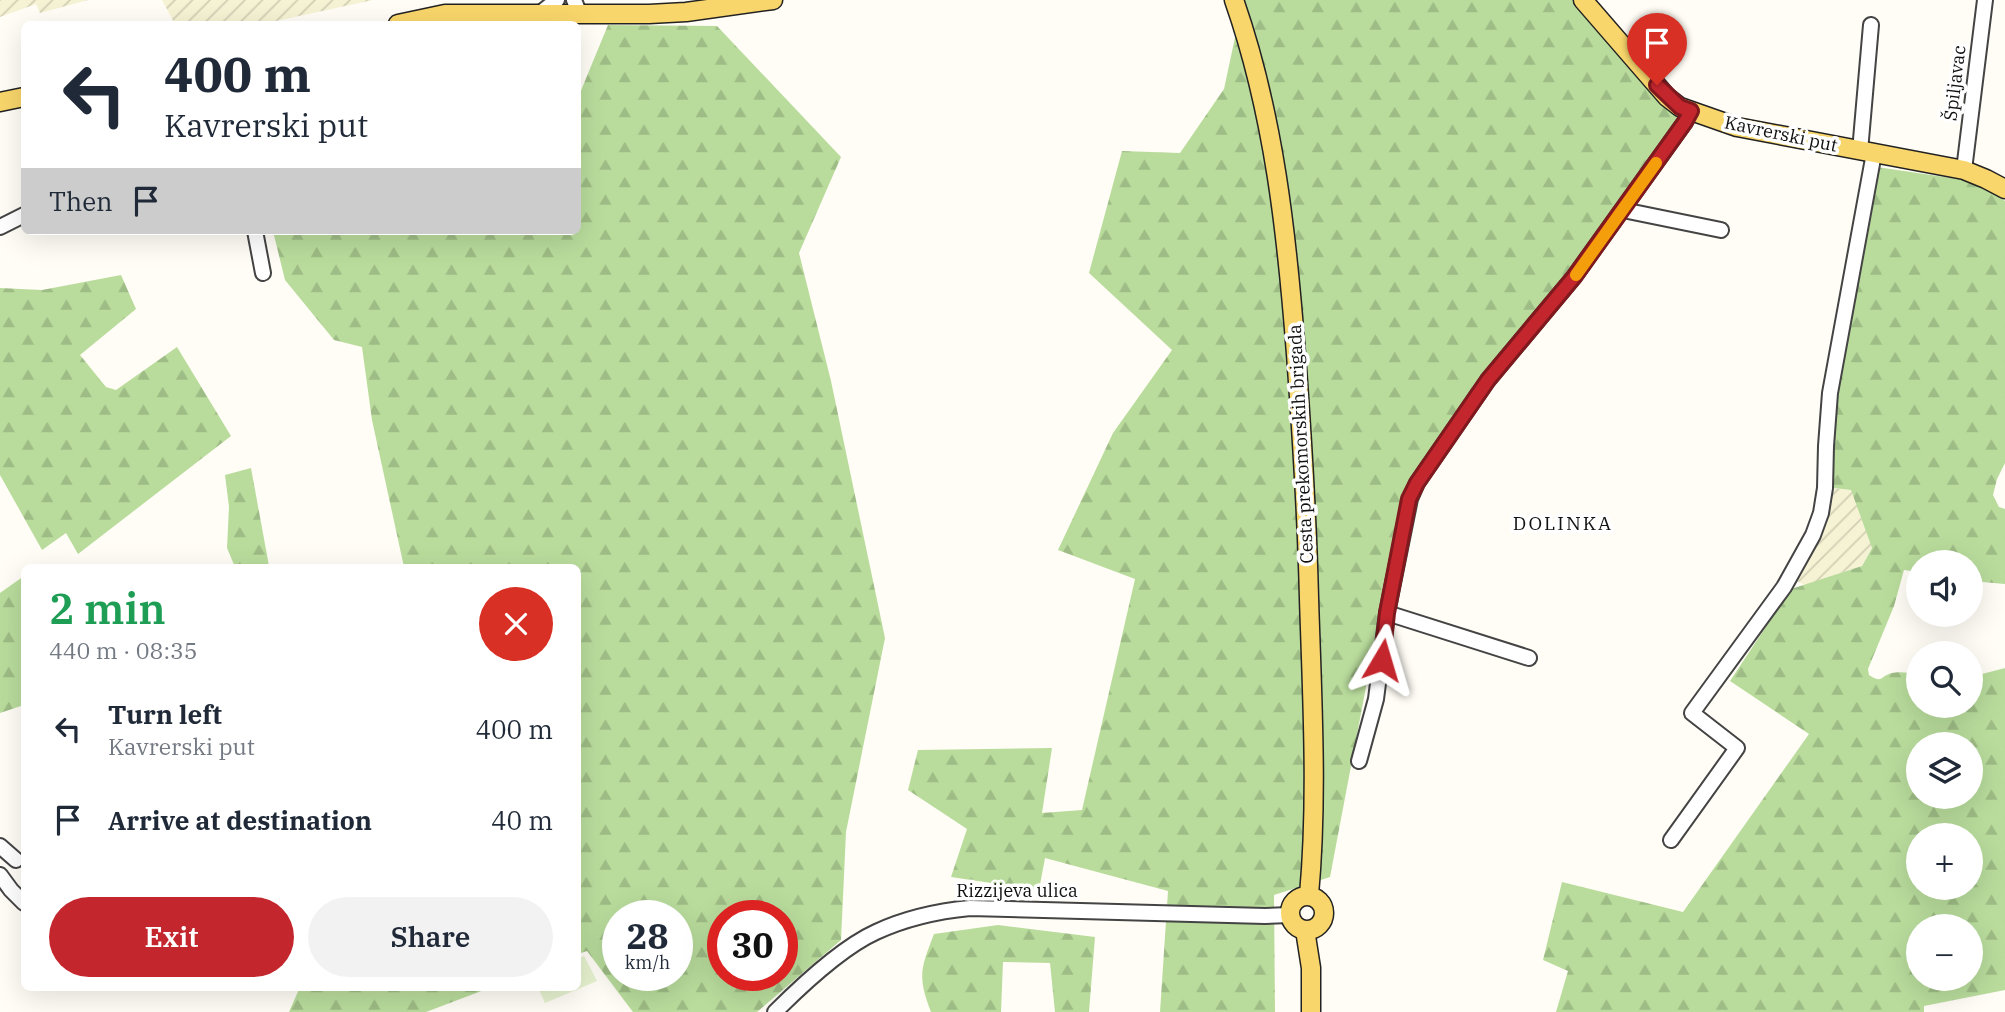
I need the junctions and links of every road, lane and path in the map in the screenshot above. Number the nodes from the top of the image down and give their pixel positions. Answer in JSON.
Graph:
{"nodes":[{"id":1,"x":557,"y":0,"type":"edge"},
{"id":2,"x":773,"y":0,"type":"edge"},
{"id":3,"x":1234,"y":0,"type":"edge"},
{"id":4,"x":1241,"y":0,"type":"edge"},
{"id":5,"x":1583,"y":0,"type":"edge"},
{"id":6,"x":1985,"y":0,"type":"edge"},
{"id":7,"x":577,"y":7,"type":"edge"},
{"id":8,"x":539,"y":14,"type":"junction"},
{"id":9,"x":1241,"y":20,"type":"junction"},
{"id":10,"x":412,"y":21,"type":"edge"},
{"id":11,"x":1871,"y":25,"type":"dead end"},
{"id":12,"x":21,"y":98,"type":"edge"},
{"id":13,"x":0,"y":102,"type":"edge"},
{"id":14,"x":1691,"y":111,"type":"junction"},
{"id":15,"x":1867,"y":152,"type":"junction"},
{"id":16,"x":1964,"y":170,"type":"junction"},
{"id":17,"x":2005,"y":189,"type":"edge"},
{"id":18,"x":1623,"y":210,"type":"junction"},
{"id":19,"x":21,"y":216,"type":"edge"},
{"id":20,"x":0,"y":227,"type":"edge"},
{"id":21,"x":1721,"y":230,"type":"dead end"},
{"id":22,"x":256,"y":235,"type":"edge"},
{"id":23,"x":263,"y":273,"type":"dead end"},
{"id":24,"x":1387,"y":613,"type":"junction"},
{"id":25,"x":1529,"y":659,"type":"dead end"},
{"id":26,"x":1359,"y":761,"type":"dead end"},
{"id":27,"x":1671,"y":840,"type":"dead end"},
{"id":28,"x":0,"y":846,"type":"edge"},
{"id":29,"x":16,"y":860,"type":"dead end"},
{"id":30,"x":0,"y":875,"type":"edge"},
{"id":31,"x":1309,"y":895,"type":"junction"},
{"id":32,"x":21,"y":900,"type":"edge"},
{"id":33,"x":1290,"y":915,"type":"junction"},
{"id":34,"x":1305,"y":930,"type":"junction"},
{"id":35,"x":775,"y":1012,"type":"edge"},
{"id":36,"x":1311,"y":1012,"type":"edge"}],
"edges":[{"from":1,"to":8,"type":"street"},
{"from":2,"to":7,"type":"main road"},
{"from":3,"to":9,"type":"main road","name":"Cesta prekomorskih brigada"},
{"from":4,"to":9,"type":"main road"},
{"from":5,"to":14,"type":"main road","name":"Kavrerski put"},
{"from":6,"to":16,"type":"street","name":"Špiljavac"},
{"from":7,"to":8,"type":"main road"},
{"from":8,"to":10,"type":"main road"},
{"from":9,"to":31,"type":"main road","name":"Cesta prekomorskih brigada"},
{"from":11,"to":15,"type":"street","name":"Kavrerski put"},
{"from":12,"to":13,"type":"main road"},
{"from":14,"to":15,"type":"main road","name":"Kavrerski put"},
{"from":14,"to":18,"type":"street"},
{"from":15,"to":16,"type":"main road","name":"Kavrerski put"},
{"from":15,"to":27,"type":"street"},
{"from":16,"to":17,"type":"main road","name":"Kavrerski put"},
{"from":18,"to":21,"type":"street"},
{"from":18,"to":24,"type":"street"},
{"from":19,"to":20,"type":"street"},
{"from":22,"to":23,"type":"street"},
{"from":24,"to":25,"type":"street"},
{"from":24,"to":26,"type":"street"},
{"from":28,"to":29,"type":"street"},
{"from":30,"to":32,"type":"street"},
{"from":31,"to":33,"type":"main road"},
{"from":31,"to":34,"type":"main road"},
{"from":33,"to":34,"type":"main road"},
{"from":33,"to":35,"type":"street","name":"Rizzijeva ulica"},
{"from":34,"to":36,"type":"main road"}]}
